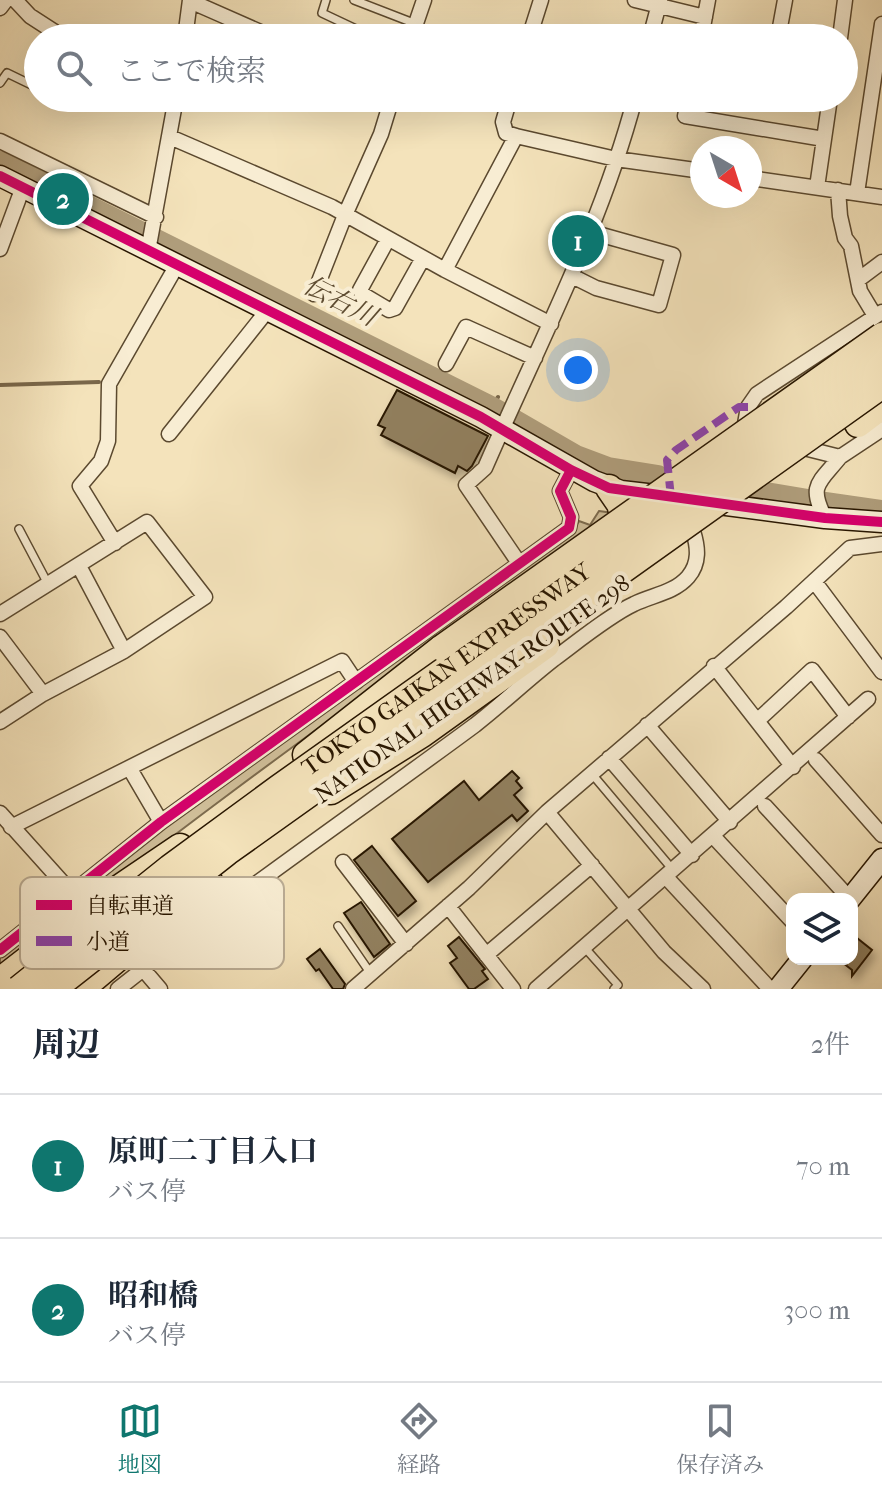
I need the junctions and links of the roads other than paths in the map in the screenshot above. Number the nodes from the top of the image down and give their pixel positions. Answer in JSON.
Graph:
{"nodes":[{"id":1,"x":6,"y":0,"type":"edge"},
{"id":2,"x":15,"y":0,"type":"edge"},
{"id":3,"x":326,"y":0,"type":"edge"},
{"id":4,"x":354,"y":0,"type":"edge"},
{"id":5,"x":424,"y":0,"type":"edge"},
{"id":6,"x":541,"y":0,"type":"edge"},
{"id":7,"x":635,"y":0,"type":"edge"},
{"id":8,"x":708,"y":0,"type":"edge"},
{"id":9,"x":785,"y":0,"type":"edge"},
{"id":10,"x":845,"y":0,"type":"edge"},
{"id":11,"x":190,"y":1,"type":"edge"},
{"id":12,"x":659,"y":4,"type":"edge"},
{"id":13,"x":0,"y":8,"type":"edge"},
{"id":14,"x":705,"y":17,"type":"junction"},
{"id":15,"x":42,"y":24,"type":"edge"},
{"id":16,"x":187,"y":24,"type":"edge"},
{"id":17,"x":242,"y":24,"type":"edge"},
{"id":18,"x":345,"y":24,"type":"edge"},
{"id":19,"x":400,"y":24,"type":"edge"},
{"id":20,"x":415,"y":24,"type":"edge"},
{"id":21,"x":533,"y":24,"type":"edge"},
{"id":22,"x":654,"y":24,"type":"edge"},
{"id":23,"x":704,"y":24,"type":"edge"},
{"id":24,"x":781,"y":24,"type":"edge"},
{"id":25,"x":842,"y":24,"type":"edge"},
{"id":26,"x":882,"y":24,"type":"edge"},
{"id":27,"x":24,"y":81,"type":"edge"},
{"id":28,"x":0,"y":83,"type":"edge"},
{"id":29,"x":171,"y":112,"type":"edge"},
{"id":30,"x":388,"y":112,"type":"edge"},
{"id":31,"x":506,"y":112,"type":"edge"},
{"id":32,"x":631,"y":112,"type":"edge"},
{"id":33,"x":686,"y":112,"type":"edge"},
{"id":34,"x":828,"y":112,"type":"edge"},
{"id":35,"x":516,"y":136,"type":"junction"},
{"id":36,"x":170,"y":137,"type":"junction"},
{"id":37,"x":824,"y":139,"type":"junction"},
{"id":38,"x":0,"y":141,"type":"edge"},
{"id":39,"x":616,"y":159,"type":"junction"},
{"id":40,"x":690,"y":169,"type":"edge"},
{"id":41,"x":0,"y":176,"type":"edge"},
{"id":42,"x":762,"y":180,"type":"edge"},
{"id":43,"x":23,"y":187,"type":"junction"},
{"id":44,"x":817,"y":187,"type":"junction"},
{"id":45,"x":838,"y":190,"type":"junction"},
{"id":46,"x":857,"y":193,"type":"junction"},
{"id":47,"x":882,"y":197,"type":"edge"},
{"id":48,"x":345,"y":215,"type":"junction"},
{"id":49,"x":155,"y":220,"type":"junction"},
{"id":50,"x":591,"y":232,"type":"junction"},
{"id":51,"x":388,"y":239,"type":"junction"},
{"id":52,"x":149,"y":248,"type":"junction"},
{"id":53,"x":0,"y":249,"type":"edge"},
{"id":54,"x":423,"y":258,"type":"junction"},
{"id":55,"x":882,"y":262,"type":"edge"},
{"id":56,"x":177,"y":265,"type":"junction"},
{"id":57,"x":445,"y":270,"type":"junction"},
{"id":58,"x":572,"y":276,"type":"junction"},
{"id":59,"x":858,"y":280,"type":"junction"},
{"id":60,"x":314,"y":294,"type":"dead end"},
{"id":61,"x":267,"y":311,"type":"junction"},
{"id":62,"x":880,"y":321,"type":"edge"},
{"id":63,"x":551,"y":324,"type":"junction"},
{"id":64,"x":882,"y":348,"type":"edge"},
{"id":65,"x":535,"y":358,"type":"junction"},
{"id":66,"x":882,"y":360,"type":"edge"},
{"id":67,"x":446,"y":364,"type":"dead end"},
{"id":68,"x":882,"y":385,"type":"edge"},
{"id":69,"x":882,"y":397,"type":"edge"},
{"id":70,"x":882,"y":406,"type":"edge"},
{"id":71,"x":504,"y":425,"type":"junction"},
{"id":72,"x":882,"y":429,"type":"edge"},
{"id":73,"x":169,"y":434,"type":"dead end"},
{"id":74,"x":741,"y":447,"type":"junction"},
{"id":75,"x":808,"y":449,"type":"junction"},
{"id":76,"x":840,"y":457,"type":"junction"},
{"id":77,"x":571,"y":470,"type":"junction"},
{"id":78,"x":609,"y":488,"type":"junction"},
{"id":79,"x":671,"y":497,"type":"junction"},
{"id":80,"x":730,"y":505,"type":"junction"},
{"id":81,"x":825,"y":518,"type":"junction"},
{"id":82,"x":882,"y":522,"type":"edge"},
{"id":83,"x":19,"y":529,"type":"dead end"},
{"id":84,"x":627,"y":529,"type":"junction"},
{"id":85,"x":693,"y":531,"type":"junction"},
{"id":86,"x":115,"y":543,"type":"junction"},
{"id":87,"x":882,"y":544,"type":"edge"},
{"id":88,"x":519,"y":563,"type":"junction"},
{"id":89,"x":79,"y":566,"type":"junction"},
{"id":90,"x":814,"y":581,"type":"junction"},
{"id":91,"x":49,"y":584,"type":"junction"},
{"id":92,"x":0,"y":614,"type":"edge"},
{"id":93,"x":0,"y":637,"type":"edge"},
{"id":94,"x":124,"y":651,"type":"junction"},
{"id":95,"x":714,"y":666,"type":"junction"},
{"id":96,"x":882,"y":672,"type":"edge"},
{"id":97,"x":356,"y":682,"type":"junction"},
{"id":98,"x":43,"y":694,"type":"junction"},
{"id":99,"x":868,"y":699,"type":"dead end"},
{"id":100,"x":848,"y":717,"type":"junction"},
{"id":101,"x":757,"y":721,"type":"junction"},
{"id":102,"x":0,"y":722,"type":"edge"},
{"id":103,"x":647,"y":725,"type":"junction"},
{"id":104,"x":609,"y":758,"type":"junction"},
{"id":105,"x":816,"y":760,"type":"dead end"},
{"id":106,"x":793,"y":767,"type":"junction"},
{"id":107,"x":130,"y":769,"type":"junction"},
{"id":108,"x":284,"y":772,"type":"junction"},
{"id":109,"x":592,"y":774,"type":"junction"},
{"id":110,"x":765,"y":806,"type":"dead end"},
{"id":111,"x":306,"y":807,"type":"junction"},
{"id":112,"x":547,"y":812,"type":"junction"},
{"id":113,"x":0,"y":813,"type":"edge"},
{"id":114,"x":161,"y":822,"type":"junction"},
{"id":115,"x":730,"y":822,"type":"junction"},
{"id":116,"x":11,"y":827,"type":"junction"},
{"id":117,"x":210,"y":828,"type":"junction"},
{"id":118,"x":882,"y":835,"type":"edge"},
{"id":119,"x":713,"y":836,"type":"junction"},
{"id":120,"x":692,"y":855,"type":"junction"},
{"id":121,"x":233,"y":860,"type":"junction"},
{"id":122,"x":343,"y":862,"type":"dead end"},
{"id":123,"x":880,"y":864,"type":"edge"},
{"id":124,"x":592,"y":865,"type":"junction"},
{"id":125,"x":670,"y":873,"type":"junction"},
{"id":126,"x":57,"y":877,"type":"edge"},
{"id":127,"x":90,"y":877,"type":"edge"},
{"id":128,"x":136,"y":877,"type":"edge"},
{"id":129,"x":145,"y":877,"type":"edge"},
{"id":130,"x":159,"y":877,"type":"edge"},
{"id":131,"x":195,"y":877,"type":"edge"},
{"id":132,"x":211,"y":877,"type":"edge"},
{"id":133,"x":213,"y":877,"type":"edge"},
{"id":134,"x":265,"y":877,"type":"edge"},
{"id":135,"x":845,"y":893,"type":"edge"},
{"id":136,"x":855,"y":893,"type":"edge"},
{"id":137,"x":448,"y":906,"type":"junction"},
{"id":138,"x":629,"y":909,"type":"junction"},
{"id":139,"x":786,"y":915,"type":"edge"},
{"id":140,"x":338,"y":926,"type":"dead end"},
{"id":141,"x":20,"y":934,"type":"edge"},
{"id":142,"x":406,"y":944,"type":"junction"},
{"id":143,"x":585,"y":948,"type":"junction"},
{"id":144,"x":0,"y":950,"type":"edge"},
{"id":145,"x":486,"y":955,"type":"junction"},
{"id":146,"x":20,"y":965,"type":"edge"},
{"id":147,"x":797,"y":965,"type":"edge"},
{"id":148,"x":28,"y":969,"type":"edge"},
{"id":149,"x":44,"y":969,"type":"edge"},
{"id":150,"x":78,"y":969,"type":"edge"},
{"id":151,"x":94,"y":969,"type":"edge"},
{"id":152,"x":105,"y":969,"type":"edge"},
{"id":153,"x":143,"y":969,"type":"joint"},
{"id":154,"x":371,"y":974,"type":"junction"},
{"id":155,"x":0,"y":981,"type":"edge"},
{"id":156,"x":4,"y":989,"type":"edge"},
{"id":157,"x":19,"y":989,"type":"edge"},
{"id":158,"x":53,"y":989,"type":"edge"},
{"id":159,"x":69,"y":989,"type":"edge"},
{"id":160,"x":81,"y":989,"type":"edge"},
{"id":161,"x":118,"y":989,"type":"edge"},
{"id":162,"x":160,"y":989,"type":"edge"},
{"id":163,"x":353,"y":989,"type":"edge"},
{"id":164,"x":513,"y":989,"type":"edge"},
{"id":165,"x":536,"y":989,"type":"edge"},
{"id":166,"x":614,"y":989,"type":"edge"},
{"id":167,"x":703,"y":989,"type":"edge"},
{"id":168,"x":770,"y":989,"type":"edge"},
{"id":169,"x":778,"y":989,"type":"edge"}],
"edges":[{"from":1,"to":13,"type":"street"},
{"from":2,"to":15,"type":"street"},
{"from":3,"to":18,"type":"lane"},
{"from":4,"to":19,"type":"lane"},
{"from":5,"to":20,"type":"street"},
{"from":6,"to":21,"type":"street"},
{"from":7,"to":12,"type":"street"},
{"from":8,"to":14,"type":"street"},
{"from":9,"to":24,"type":"street"},
{"from":10,"to":25,"type":"street"},
{"from":11,"to":16,"type":"street"},
{"from":11,"to":17,"type":"street"},
{"from":12,"to":14,"type":"street"},
{"from":12,"to":22,"type":"street"},
{"from":14,"to":23,"type":"street"},
{"from":26,"to":46,"type":"street"},
{"from":27,"to":28,"type":"lane"},
{"from":29,"to":36,"type":"street"},
{"from":30,"to":48,"type":"street"},
{"from":31,"to":35,"type":"street"},
{"from":32,"to":39,"type":"street"},
{"from":33,"to":37,"type":"street"},
{"from":34,"to":37,"type":"street"},
{"from":35,"to":39,"type":"street"},
{"from":35,"to":57,"type":"street"},
{"from":36,"to":48,"type":"street"},
{"from":36,"to":49,"type":"street"},
{"from":37,"to":44,"type":"street"},
{"from":38,"to":49,"type":"street"},
{"from":39,"to":40,"type":"street"},
{"from":39,"to":50,"type":"street"},
{"from":41,"to":43,"type":"street"},
{"from":42,"to":44,"type":"street"},
{"from":43,"to":52,"type":"street"},
{"from":43,"to":53,"type":"street"},
{"from":44,"to":45,"type":"street"},
{"from":45,"to":46,"type":"street"},
{"from":45,"to":59,"type":"street"},
{"from":46,"to":47,"type":"street"},
{"from":48,"to":51,"type":"street"},
{"from":48,"to":60,"type":"street"},
{"from":49,"to":52,"type":"street"},
{"from":50,"to":58,"type":"street"},
{"from":50,"to":58,"type":"street"},
{"from":51,"to":54,"type":"street"},
{"from":51,"to":54,"type":"street"},
{"from":52,"to":56,"type":"street"},
{"from":54,"to":57,"type":"street"},
{"from":55,"to":59,"type":"street"},
{"from":56,"to":61,"type":"street"},
{"from":56,"to":86,"type":"street"},
{"from":57,"to":63,"type":"street"},
{"from":58,"to":63,"type":"street"},
{"from":59,"to":62,"type":"street"},
{"from":61,"to":71,"type":"street"},
{"from":61,"to":73,"type":"street"},
{"from":62,"to":74,"type":"street"},
{"from":62,"to":108,"type":"highway","bridge":true},
{"from":63,"to":65,"type":"street"},
{"from":64,"to":74,"type":"highway","name":"NATIONAL HIGHWAY ROUTE 298"},
{"from":65,"to":67,"type":"street"},
{"from":65,"to":71,"type":"street"},
{"from":66,"to":130,"type":"highway","name":"TOKYO GAIKAN EXPRESSWAY","bridge":true},
{"from":68,"to":131,"type":"highway","name":"TOKYO GAIKAN EXPRESSWAY","bridge":true},
{"from":69,"to":75,"type":"highway","name":"NATIONAL HIGHWAY ROUTE 298"},
{"from":70,"to":111,"type":"highway"},
{"from":71,"to":77,"type":"street"},
{"from":71,"to":88,"type":"street"},
{"from":72,"to":76,"type":"street"},
{"from":74,"to":79,"type":"highway","name":"NATIONAL HIGHWAY ROUTE 298"},
{"from":75,"to":76,"type":"street"},
{"from":75,"to":80,"type":"highway","name":"NATIONAL HIGHWAY ROUTE 298"},
{"from":76,"to":81,"type":"street"},
{"from":77,"to":78,"type":"street"},
{"from":77,"to":88,"type":"street"},
{"from":78,"to":79,"type":"street"},
{"from":78,"to":84,"type":"highway"},
{"from":79,"to":80,"type":"street"},
{"from":79,"to":84,"type":"highway","name":"NATIONAL HIGHWAY ROUTE 298"},
{"from":80,"to":81,"type":"street"},
{"from":80,"to":85,"type":"highway","name":"NATIONAL HIGHWAY ROUTE 298"},
{"from":81,"to":82,"type":"street"},
{"from":83,"to":91,"type":"lane"},
{"from":84,"to":108,"type":"highway","name":"NATIONAL HIGHWAY ROUTE 298"},
{"from":85,"to":111,"type":"highway","name":"NATIONAL HIGHWAY ROUTE 298"},
{"from":85,"to":134,"type":"street"},
{"from":86,"to":89,"type":"street"},
{"from":86,"to":94,"type":"street"},
{"from":87,"to":90,"type":"street"},
{"from":88,"to":97,"type":"street"},
{"from":89,"to":91,"type":"street"},
{"from":89,"to":94,"type":"street"},
{"from":90,"to":95,"type":"street"},
{"from":90,"to":96,"type":"street"},
{"from":91,"to":92,"type":"street"},
{"from":93,"to":98,"type":"street"},
{"from":94,"to":98,"type":"street"},
{"from":95,"to":101,"type":"street"},
{"from":95,"to":103,"type":"street"},
{"from":97,"to":107,"type":"street"},
{"from":97,"to":114,"type":"street"},
{"from":98,"to":102,"type":"street"},
{"from":99,"to":100,"type":"street"},
{"from":100,"to":101,"type":"street"},
{"from":100,"to":106,"type":"street"},
{"from":101,"to":106,"type":"street"},
{"from":103,"to":104,"type":"street"},
{"from":103,"to":115,"type":"street"},
{"from":104,"to":109,"type":"street"},
{"from":104,"to":120,"type":"street"},
{"from":105,"to":118,"type":"street"},
{"from":106,"to":115,"type":"street"},
{"from":107,"to":114,"type":"street"},
{"from":107,"to":116,"type":"street"},
{"from":108,"to":117,"type":"highway","name":"NATIONAL HIGHWAY ROUTE 298"},
{"from":109,"to":112,"type":"street"},
{"from":109,"to":125,"type":"lane"},
{"from":110,"to":135,"type":"street"},
{"from":111,"to":121,"type":"highway","name":"NATIONAL HIGHWAY ROUTE 298"},
{"from":112,"to":124,"type":"street"},
{"from":112,"to":137,"type":"street"},
{"from":113,"to":116,"type":"street"},
{"from":114,"to":127,"type":"street"},
{"from":115,"to":119,"type":"street"},
{"from":116,"to":126,"type":"street"},
{"from":117,"to":128,"type":"highway"},
{"from":117,"to":129,"type":"highway","name":"NATIONAL HIGHWAY ROUTE 298"},
{"from":119,"to":120,"type":"street"},
{"from":119,"to":139,"type":"street"},
{"from":120,"to":125,"type":"street"},
{"from":121,"to":132,"type":"highway","name":"NATIONAL HIGHWAY ROUTE 298"},
{"from":121,"to":133,"type":"highway"},
{"from":122,"to":142,"type":"street"},
{"from":123,"to":136,"type":"street"},
{"from":124,"to":138,"type":"street"},
{"from":124,"to":145,"type":"street"},
{"from":125,"to":138,"type":"street"},
{"from":125,"to":168,"type":"street"},
{"from":137,"to":142,"type":"street"},
{"from":137,"to":145,"type":"street"},
{"from":138,"to":143,"type":"street"},
{"from":138,"to":167,"type":"street"},
{"from":140,"to":154,"type":"lane"},
{"from":141,"to":144,"type":"street"},
{"from":142,"to":154,"type":"street"},
{"from":143,"to":165,"type":"street"},
{"from":143,"to":166,"type":"lane"},
{"from":145,"to":164,"type":"street"},
{"from":146,"to":155,"type":"highway"},
{"from":147,"to":169,"type":"street"},
{"from":148,"to":156,"type":"highway","name":"NATIONAL HIGHWAY ROUTE 298"},
{"from":149,"to":157,"type":"highway","name":"TOKYO GAIKAN EXPRESSWAY","bridge":true},
{"from":150,"to":158,"type":"highway","name":"TOKYO GAIKAN EXPRESSWAY","bridge":true},
{"from":151,"to":159,"type":"highway","name":"NATIONAL HIGHWAY ROUTE 298"},
{"from":152,"to":160,"type":"highway"},
{"from":153,"to":161,"type":"street"},
{"from":153,"to":162,"type":"street"},
{"from":154,"to":163,"type":"street"}]}
